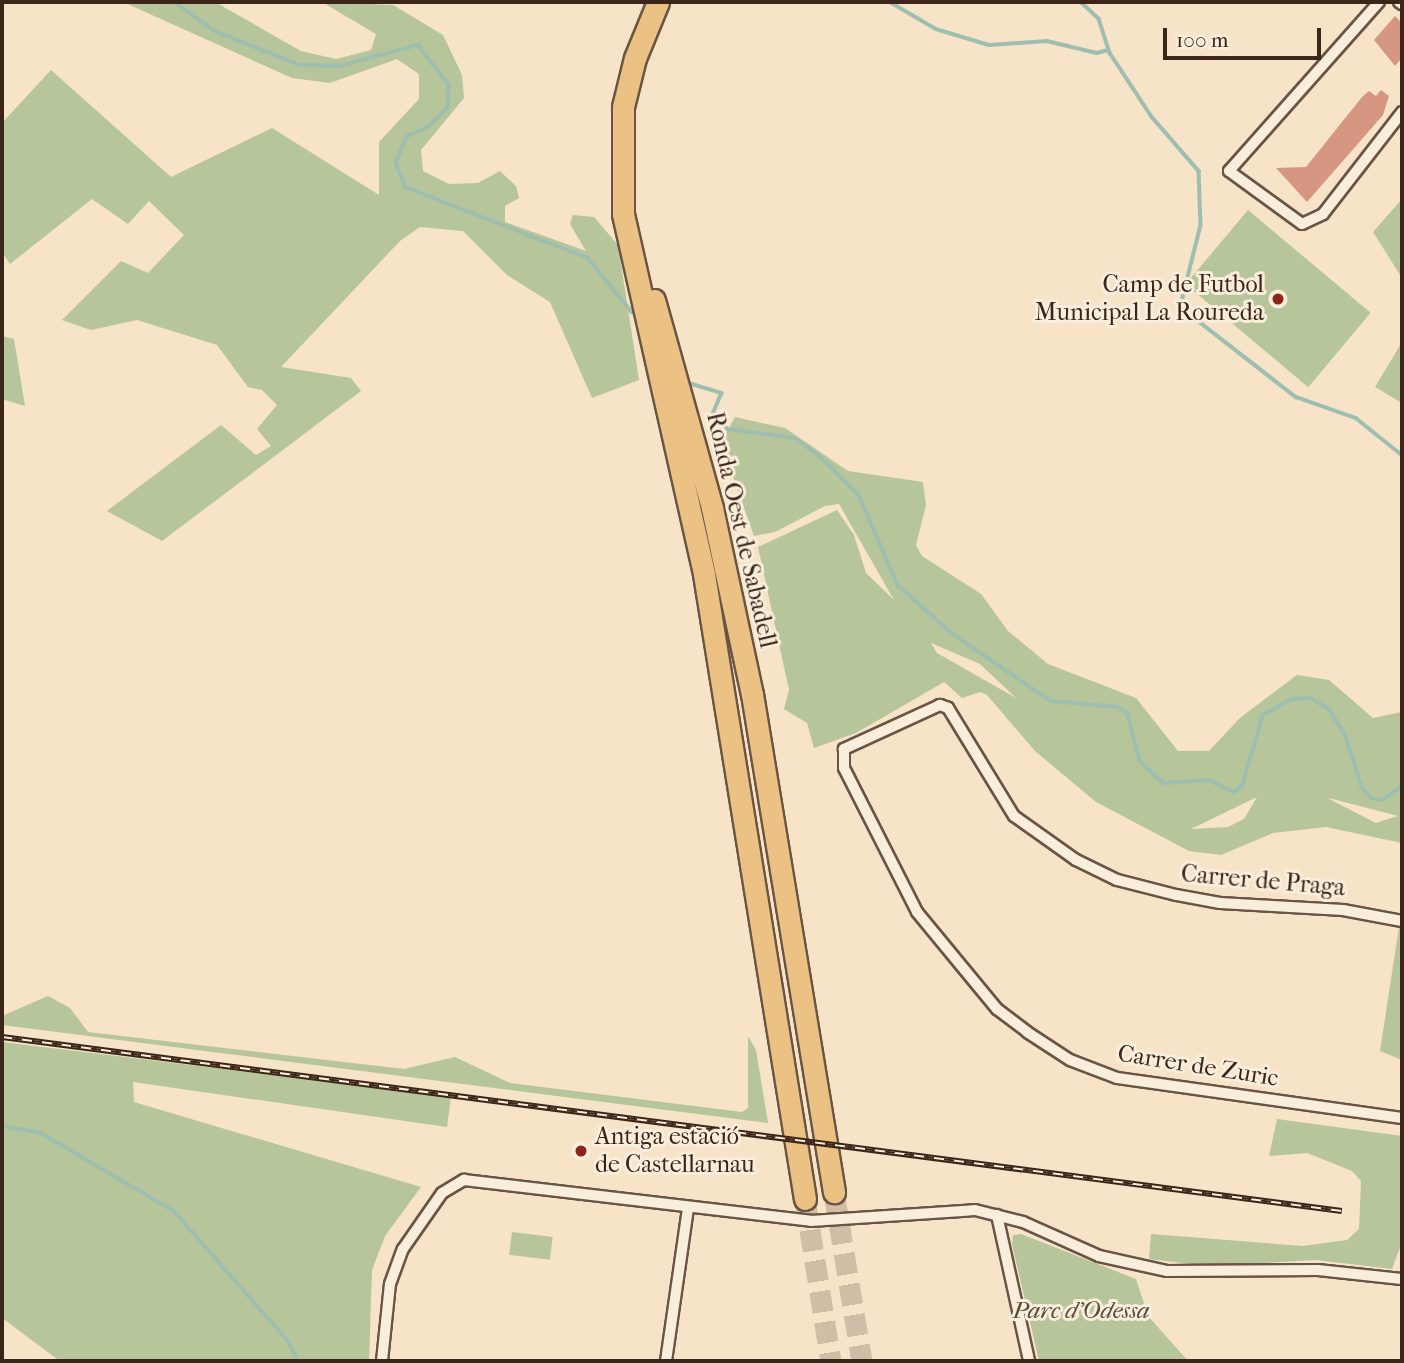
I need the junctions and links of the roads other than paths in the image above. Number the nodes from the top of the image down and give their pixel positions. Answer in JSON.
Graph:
{"nodes":[{"id":1,"x":658,"y":2,"type":"edge"},
{"id":2,"x":665,"y":2,"type":"edge"},
{"id":3,"x":1379,"y":2,"type":"edge"},
{"id":4,"x":1402,"y":112,"type":"edge"},
{"id":5,"x":1398,"y":127,"type":"edge"},
{"id":6,"x":948,"y":708,"type":"joint"},
{"id":7,"x":1402,"y":920,"type":"edge"},
{"id":8,"x":1402,"y":1118,"type":"edge"},
{"id":9,"x":834,"y":1192,"type":"tunnel mouth"},
{"id":10,"x":805,"y":1199,"type":"tunnel mouth"},
{"id":11,"x":688,"y":1209,"type":"junction"},
{"id":12,"x":998,"y":1215,"type":"junction"},
{"id":13,"x":1402,"y":1279,"type":"edge"},
{"id":14,"x":382,"y":1361,"type":"edge"},
{"id":15,"x":666,"y":1361,"type":"edge"},
{"id":16,"x":1029,"y":1361,"type":"edge"}],
"edges":[{"from":1,"to":10,"type":"highway","name":"Ronda Oest de Sabadell"},
{"from":2,"to":9,"type":"highway","name":"Ronda Oest de Sabadell"},
{"from":3,"to":5,"type":"street"},
{"from":4,"to":5,"type":"street"},
{"from":6,"to":7,"type":"street","name":"Carrer de Praga"},
{"from":6,"to":8,"type":"street","name":"Carrer de Zuric"},
{"from":11,"to":12,"type":"street"},
{"from":11,"to":14,"type":"street"},
{"from":11,"to":15,"type":"street"},
{"from":12,"to":13,"type":"street"},
{"from":12,"to":16,"type":"street"}]}
